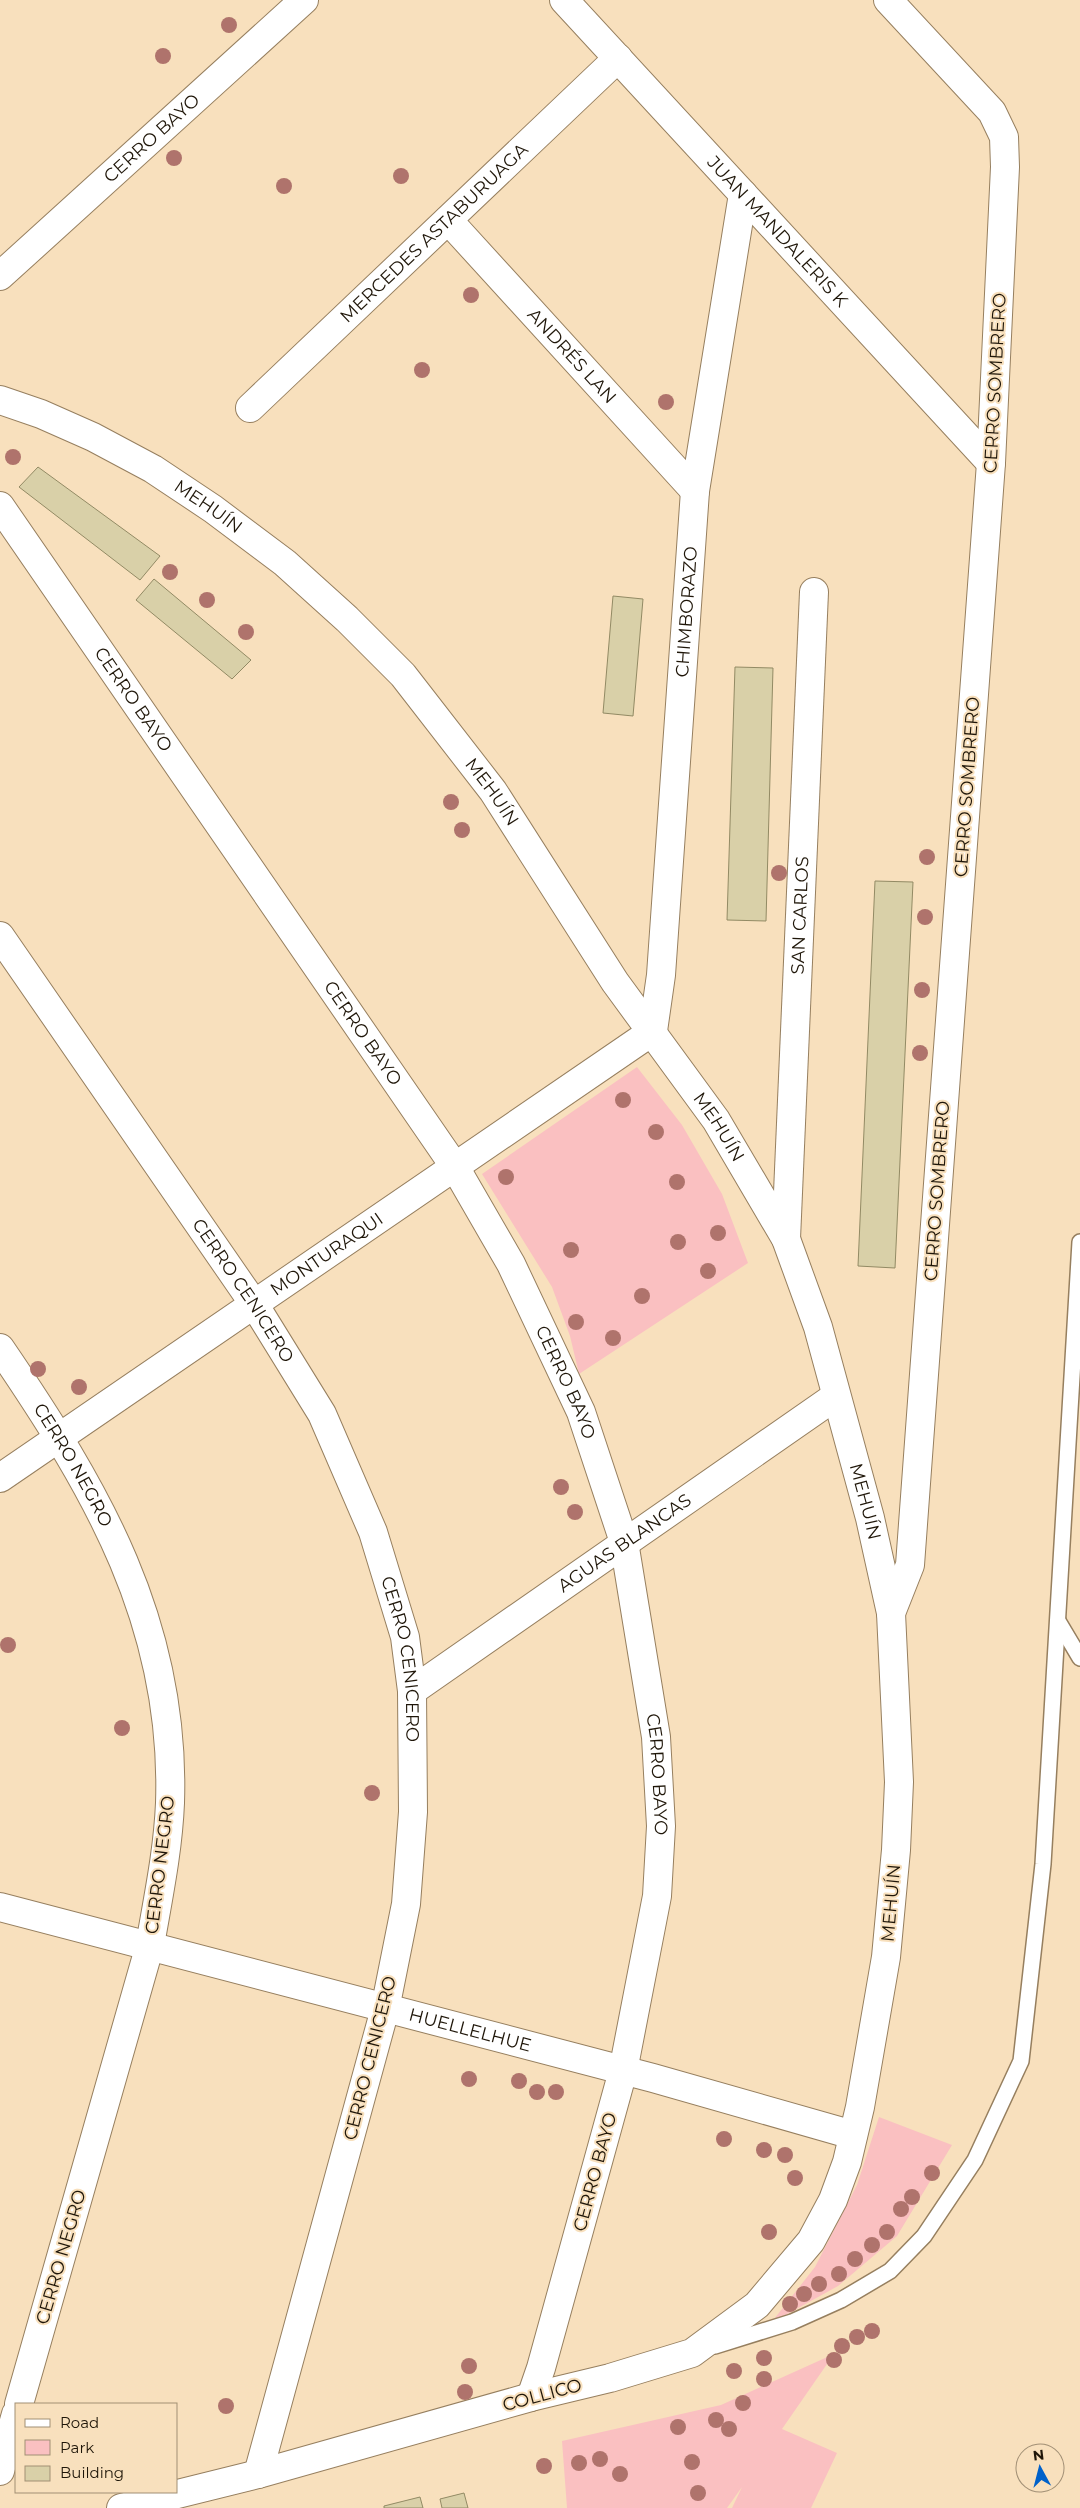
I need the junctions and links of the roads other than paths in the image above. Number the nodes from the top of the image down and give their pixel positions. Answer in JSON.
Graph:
{"nodes":[{"id":1,"x":304,"y":0,"type":"edge"},
{"id":2,"x":564,"y":0,"type":"edge"},
{"id":3,"x":888,"y":0,"type":"edge"},
{"id":4,"x":618,"y":58,"type":"junction"},
{"id":5,"x":743,"y":194,"type":"junction"},
{"id":6,"x":448,"y":220,"type":"junction"},
{"id":7,"x":0,"y":276,"type":"edge"},
{"id":8,"x":0,"y":400,"type":"edge"},
{"id":9,"x":250,"y":408,"type":"dead end"},
{"id":10,"x":991,"y":463,"type":"junction"},
{"id":11,"x":695,"y":491,"type":"junction"},
{"id":12,"x":0,"y":506,"type":"edge"},
{"id":13,"x":814,"y":592,"type":"dead end"},
{"id":14,"x":0,"y":936,"type":"edge"},
{"id":15,"x":653,"y":1030,"type":"junction"},
{"id":16,"x":455,"y":1167,"type":"junction"},
{"id":17,"x":786,"y":1239,"type":"junction"},
{"id":18,"x":1080,"y":1242,"type":"edge"},
{"id":19,"x":254,"y":1304,"type":"junction"},
{"id":20,"x":0,"y":1348,"type":"edge"},
{"id":21,"x":836,"y":1396,"type":"junction"},
{"id":22,"x":60,"y":1438,"type":"junction"},
{"id":23,"x":0,"y":1478,"type":"edge"},
{"id":24,"x":624,"y":1542,"type":"junction"},
{"id":25,"x":890,"y":1613,"type":"junction"},
{"id":26,"x":1058,"y":1621,"type":"junction"},
{"id":27,"x":1080,"y":1658,"type":"edge"},
{"id":28,"x":412,"y":1691,"type":"junction"},
{"id":29,"x":0,"y":1908,"type":"edge"},
{"id":30,"x":150,"y":1945,"type":"junction"},
{"id":31,"x":385,"y":2009,"type":"junction"},
{"id":32,"x":623,"y":2071,"type":"junction"},
{"id":33,"x":853,"y":2135,"type":"junction"},
{"id":34,"x":692,"y":2353,"type":"junction"},
{"id":35,"x":531,"y":2397,"type":"junction"},
{"id":36,"x":19,"y":2403,"type":"edge"},
{"id":37,"x":15,"y":2418,"type":"edge"},
{"id":38,"x":0,"y":2471,"type":"edge"},
{"id":39,"x":258,"y":2474,"type":"junction"},
{"id":40,"x":121,"y":2508,"type":"edge"}],
"edges":[{"from":1,"to":7,"type":"street","name":"CERRO BAYO"},
{"from":2,"to":4,"type":"street","name":"JUAN MANDALERIS K"},
{"from":3,"to":10,"type":"street","name":"CERRO SOMBRERO"},
{"from":4,"to":5,"type":"street","name":"JUAN MANDALERIS K"},
{"from":4,"to":6,"type":"street","name":"MERCEDES ASTABURUAGA"},
{"from":5,"to":10,"type":"street","name":"JUAN MANDALERIS K"},
{"from":5,"to":11,"type":"street","name":"CHIMBORAZO"},
{"from":6,"to":9,"type":"street","name":"MERCEDES ASTABURUAGA"},
{"from":6,"to":11,"type":"street","name":"ANDRÉS LAN"},
{"from":8,"to":15,"type":"street","name":"MEHUÍN"},
{"from":10,"to":25,"type":"street","name":"CERRO SOMBRERO"},
{"from":11,"to":15,"type":"street","name":"CHIMBORAZO"},
{"from":12,"to":16,"type":"street","name":"CERRO BAYO"},
{"from":13,"to":17,"type":"street","name":"SAN CARLOS"},
{"from":14,"to":19,"type":"street","name":"CERRO CENICERO"},
{"from":15,"to":16,"type":"street","name":"MONTURAQUI"},
{"from":15,"to":17,"type":"street","name":"MEHUÍN"},
{"from":16,"to":19,"type":"street","name":"MONTURAQUI"},
{"from":16,"to":24,"type":"street","name":"CERRO BAYO"},
{"from":17,"to":21,"type":"street","name":"MEHUÍN"},
{"from":18,"to":26,"type":"lane"},
{"from":19,"to":22,"type":"street","name":"MONTURAQUI"},
{"from":19,"to":28,"type":"street","name":"CERRO CENICERO"},
{"from":20,"to":22,"type":"street","name":"CERRO NEGRO"},
{"from":21,"to":24,"type":"street","name":"AGUAS BLANCAS"},
{"from":21,"to":25,"type":"street","name":"MEHUÍN"},
{"from":22,"to":23,"type":"street","name":"MONTURAQUI"},
{"from":22,"to":30,"type":"street","name":"CERRO NEGRO"},
{"from":24,"to":28,"type":"street","name":"AGUAS BLANCAS"},
{"from":24,"to":32,"type":"street","name":"CERRO BAYO"},
{"from":25,"to":33,"type":"street","name":"MEHUÍN"},
{"from":26,"to":27,"type":"lane"},
{"from":26,"to":34,"type":"lane"},
{"from":28,"to":31,"type":"street","name":"CERRO CENICERO"},
{"from":29,"to":30,"type":"street","name":"HUELLELHUE"},
{"from":30,"to":31,"type":"street","name":"HUELLELHUE"},
{"from":30,"to":36,"type":"street","name":"CERRO NEGRO"},
{"from":31,"to":32,"type":"street","name":"HUELLELHUE"},
{"from":31,"to":39,"type":"street","name":"CERRO CENICERO"},
{"from":32,"to":33,"type":"street","name":"HUELLELHUE"},
{"from":32,"to":35,"type":"street","name":"CERRO BAYO"},
{"from":33,"to":34,"type":"street","name":"COLLICO"},
{"from":34,"to":35,"type":"street","name":"COLLICO"},
{"from":35,"to":39,"type":"street","name":"COLLICO"},
{"from":37,"to":38,"type":"street"},
{"from":39,"to":40,"type":"street","name":"COLLICO"}]}
